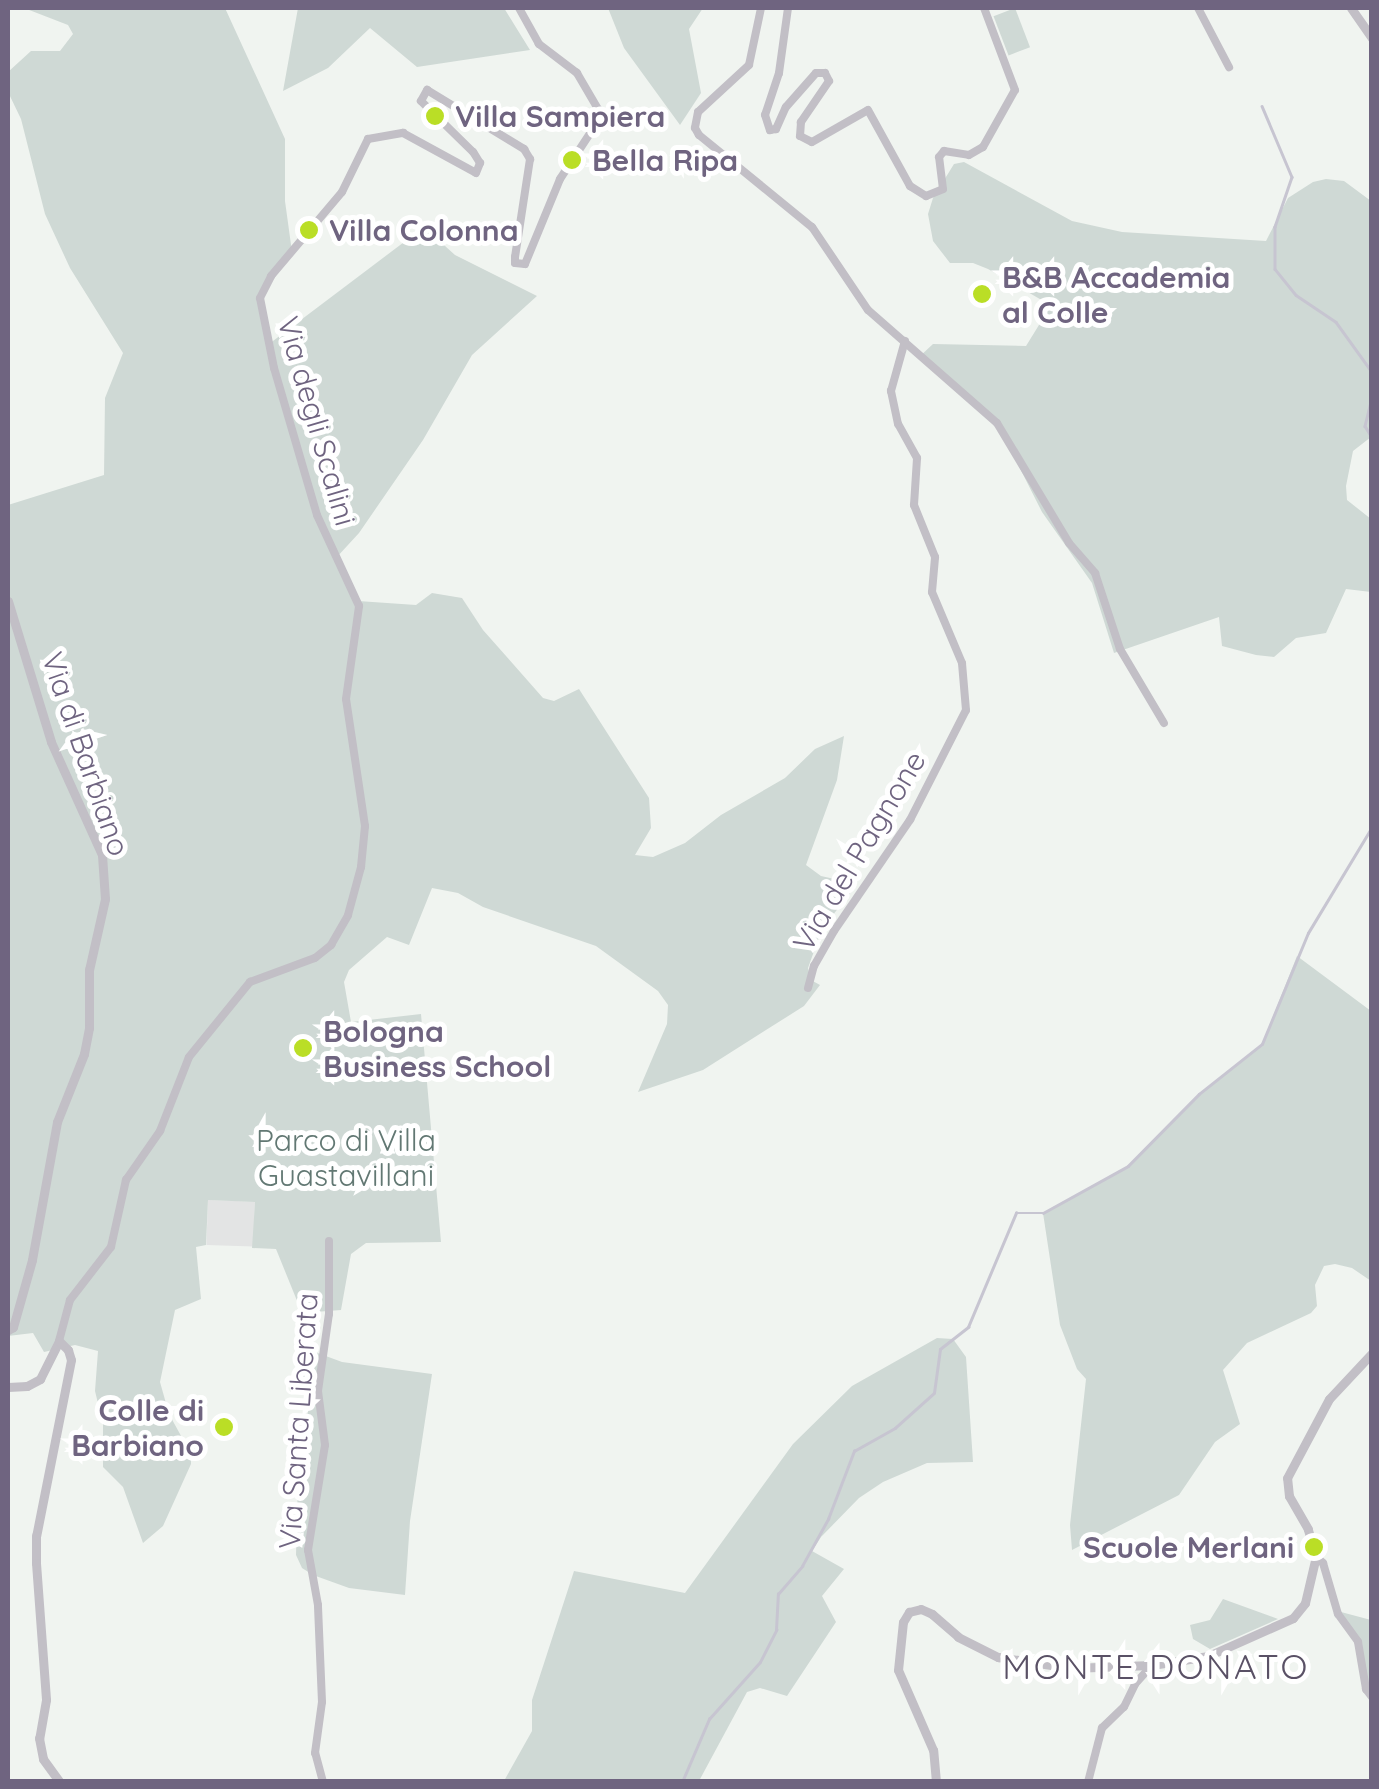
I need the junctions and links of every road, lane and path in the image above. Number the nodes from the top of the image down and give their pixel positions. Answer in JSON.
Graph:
{"nodes":[{"id":1,"x":519,"y":8,"type":"edge"},
{"id":2,"x":761,"y":8,"type":"edge"},
{"id":3,"x":788,"y":8,"type":"edge"},
{"id":4,"x":984,"y":8,"type":"edge"},
{"id":5,"x":1198,"y":8,"type":"edge"},
{"id":6,"x":1350,"y":8,"type":"edge"},
{"id":7,"x":1372,"y":38,"type":"edge"},
{"id":8,"x":1230,"y":67,"type":"dead end"},
{"id":9,"x":906,"y":341,"type":"junction"},
{"id":10,"x":8,"y":601,"type":"edge"},
{"id":11,"x":1164,"y":723,"type":"dead end"},
{"id":12,"x":808,"y":988,"type":"dead end"},
{"id":13,"x":329,"y":1240,"type":"dead end"},
{"id":14,"x":8,"y":1330,"type":"edge"},
{"id":15,"x":59,"y":1341,"type":"junction"},
{"id":16,"x":1372,"y":1353,"type":"edge"},
{"id":17,"x":8,"y":1387,"type":"edge"},
{"id":18,"x":1316,"y":1556,"type":"junction"},
{"id":19,"x":1152,"y":1665,"type":"junction"},
{"id":20,"x":1372,"y":1696,"type":"edge"},
{"id":21,"x":60,"y":1782,"type":"edge"},
{"id":22,"x":322,"y":1782,"type":"edge"},
{"id":23,"x":936,"y":1782,"type":"edge"},
{"id":24,"x":1088,"y":1782,"type":"edge"}],
"edges":[{"from":1,"to":15,"type":"street","name":"Via degli Scalini"},
{"from":2,"to":9,"type":"street"},
{"from":3,"to":4,"type":"street"},
{"from":5,"to":8,"type":"street"},
{"from":6,"to":7,"type":"street"},
{"from":9,"to":11,"type":"street"},
{"from":9,"to":12,"type":"street","name":"Via del Pagnone"},
{"from":10,"to":14,"type":"street","name":"Via di Barbiano"},
{"from":13,"to":22,"type":"street","name":"Via Santa Liberata"},
{"from":15,"to":17,"type":"street"},
{"from":15,"to":21,"type":"street"},
{"from":16,"to":18,"type":"street"},
{"from":18,"to":19,"type":"street"},
{"from":18,"to":20,"type":"street"},
{"from":19,"to":23,"type":"street"},
{"from":19,"to":24,"type":"street"}]}
